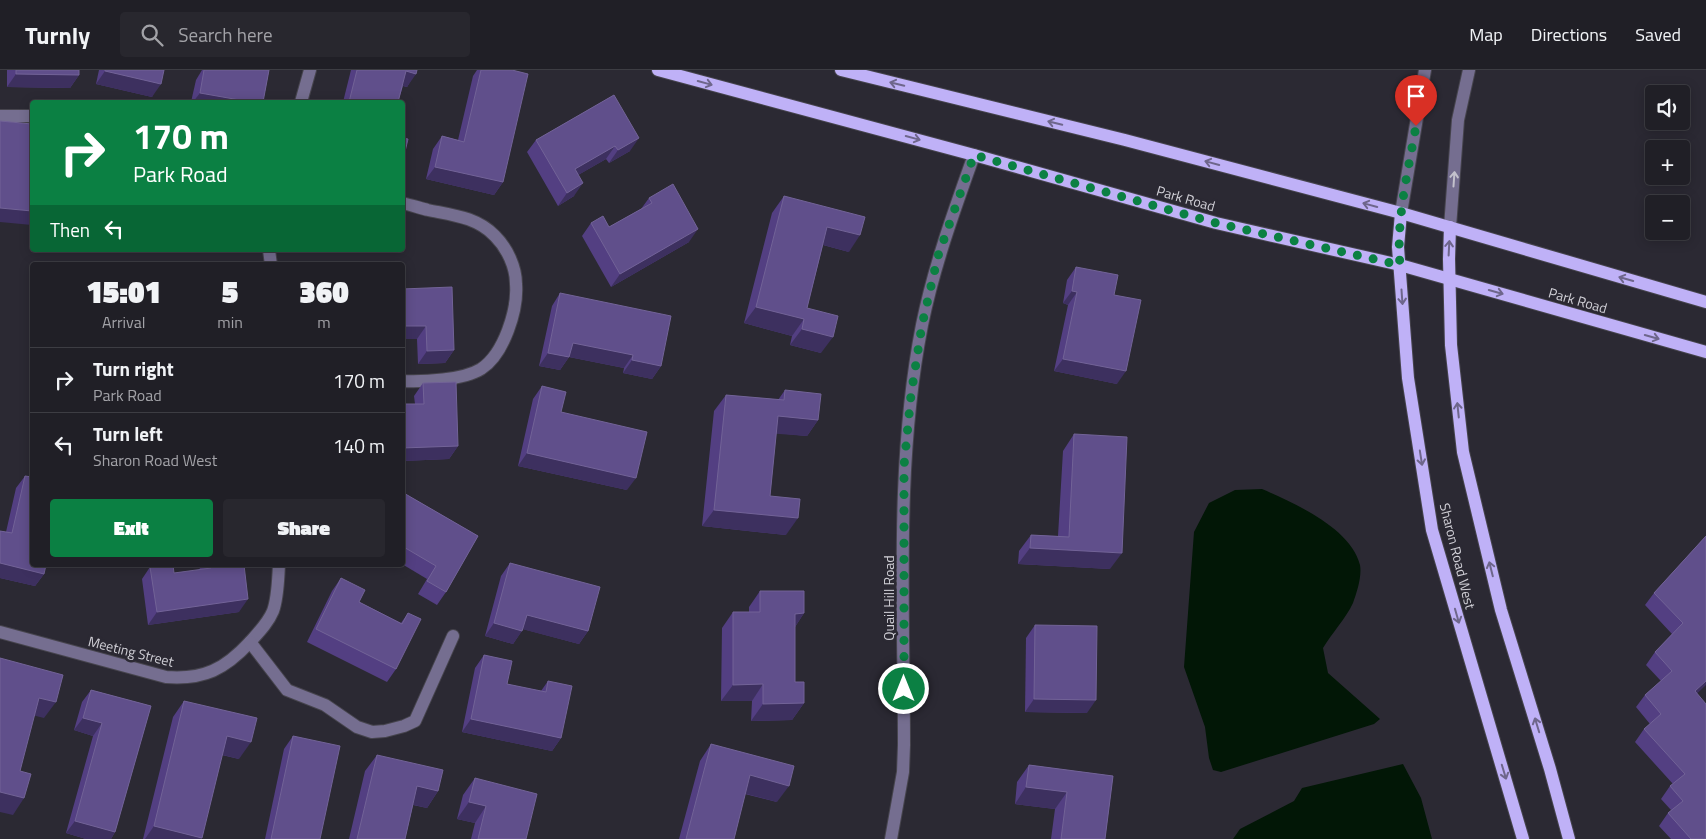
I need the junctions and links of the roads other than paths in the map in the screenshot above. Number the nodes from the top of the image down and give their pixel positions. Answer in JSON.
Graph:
{"nodes":[{"id":1,"x":310,"y":70,"type":"edge"},
{"id":2,"x":658,"y":70,"type":"edge"},
{"id":3,"x":841,"y":70,"type":"edge"},
{"id":4,"x":1425,"y":70,"type":"edge"},
{"id":5,"x":1469,"y":70,"type":"edge"},
{"id":6,"x":302,"y":100,"type":"edge"},
{"id":7,"x":0,"y":116,"type":"edge"},
{"id":8,"x":30,"y":116,"type":"edge"},
{"id":9,"x":974,"y":155,"type":"junction"},
{"id":10,"x":405,"y":204,"type":"edge"},
{"id":11,"x":1401,"y":214,"type":"junction"},
{"id":12,"x":1450,"y":227,"type":"junction"},
{"id":13,"x":1400,"y":265,"type":"junction"},
{"id":14,"x":1449,"y":279,"type":"junction"},
{"id":15,"x":1706,"y":302,"type":"edge"},
{"id":16,"x":1706,"y":352,"type":"edge"},
{"id":17,"x":405,"y":381,"type":"edge"},
{"id":18,"x":279,"y":567,"type":"edge"},
{"id":19,"x":0,"y":632,"type":"edge"},
{"id":20,"x":454,"y":636,"type":"dead end"},
{"id":21,"x":250,"y":642,"type":"junction"},
{"id":22,"x":891,"y":839,"type":"edge"},
{"id":23,"x":1524,"y":839,"type":"edge"},
{"id":24,"x":1569,"y":839,"type":"edge"}],
"edges":[{"from":1,"to":6,"type":"street"},
{"from":2,"to":9,"type":"main road","name":"Park Road","one_way":true},
{"from":11,"to":3,"type":"main road","one_way":true},
{"from":4,"to":11,"type":"street"},
{"from":12,"to":5,"type":"street","one_way":true},
{"from":7,"to":8,"type":"street"},
{"from":9,"to":13,"type":"main road","name":"Park Road"},
{"from":9,"to":22,"type":"street","name":"Quail Hill Road"},
{"from":10,"to":17,"type":"street"},
{"from":11,"to":12,"type":"main road"},
{"from":11,"to":13,"type":"main road","name":"Sharon Road West"},
{"from":14,"to":12,"type":"main road","name":"Sharon Road West","one_way":true},
{"from":15,"to":12,"type":"main road","one_way":true},
{"from":13,"to":14,"type":"main road","name":"Park Road"},
{"from":13,"to":23,"type":"main road","name":"Sharon Road West","one_way":true},
{"from":14,"to":16,"type":"main road","name":"Park Road","one_way":true},
{"from":24,"to":14,"type":"main road","name":"Sharon Road West","one_way":true},
{"from":18,"to":21,"type":"street","name":"Meeting Street"},
{"from":19,"to":21,"type":"street","name":"Meeting Street"},
{"from":20,"to":21,"type":"street"}]}
